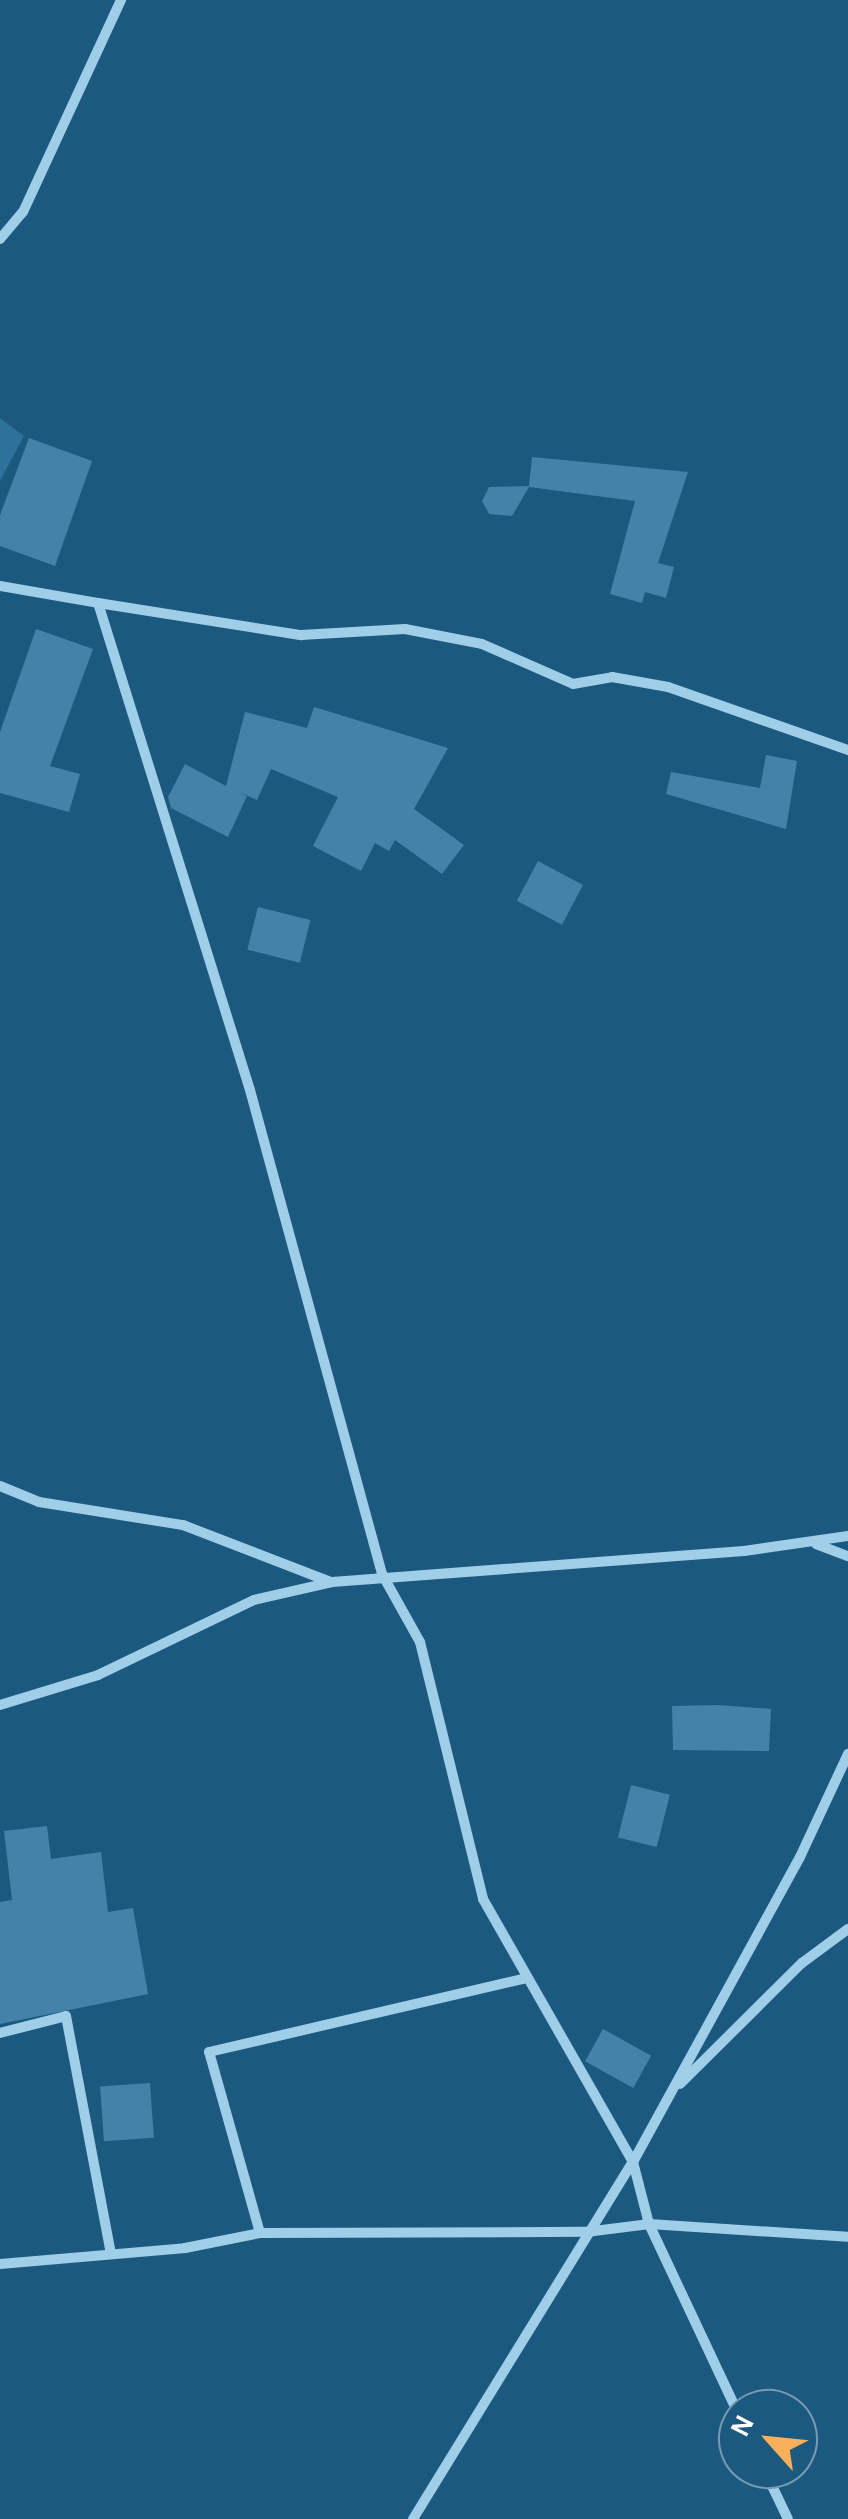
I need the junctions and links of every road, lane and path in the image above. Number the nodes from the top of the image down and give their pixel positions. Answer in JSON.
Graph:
{"nodes":[{"id":1,"x":121,"y":0,"type":"edge"},
{"id":2,"x":0,"y":240,"type":"edge"},
{"id":3,"x":0,"y":586,"type":"edge"},
{"id":4,"x":98,"y":603,"type":"junction"},
{"id":5,"x":848,"y":750,"type":"edge"},
{"id":6,"x":0,"y":1486,"type":"edge"},
{"id":7,"x":848,"y":1536,"type":"edge"},
{"id":8,"x":815,"y":1544,"type":"junction"},
{"id":9,"x":848,"y":1556,"type":"edge"},
{"id":10,"x":382,"y":1574,"type":"junction"},
{"id":11,"x":332,"y":1582,"type":"junction"},
{"id":12,"x":0,"y":1706,"type":"edge"},
{"id":13,"x":848,"y":1754,"type":"edge"},
{"id":14,"x":848,"y":1929,"type":"edge"},
{"id":15,"x":526,"y":1978,"type":"junction"},
{"id":16,"x":0,"y":2033,"type":"edge"},
{"id":17,"x":672,"y":2092,"type":"junction"},
{"id":18,"x":633,"y":2162,"type":"junction"},
{"id":19,"x":650,"y":2224,"type":"junction"},
{"id":20,"x":586,"y":2232,"type":"junction"},
{"id":21,"x":260,"y":2233,"type":"junction"},
{"id":22,"x":848,"y":2237,"type":"edge"},
{"id":23,"x":111,"y":2254,"type":"junction"},
{"id":24,"x":0,"y":2264,"type":"edge"},
{"id":25,"x":727,"y":2389,"type":"edge"},
{"id":26,"x":774,"y":2489,"type":"edge"},
{"id":27,"x":413,"y":2519,"type":"edge"},
{"id":28,"x":788,"y":2519,"type":"edge"}],
"edges":[{"from":1,"to":2,"type":"street"},
{"from":3,"to":4,"type":"street"},
{"from":4,"to":5,"type":"street"},
{"from":4,"to":10,"type":"street"},
{"from":6,"to":11,"type":"street"},
{"from":7,"to":8,"type":"street"},
{"from":8,"to":9,"type":"street"},
{"from":8,"to":10,"type":"street"},
{"from":10,"to":11,"type":"street"},
{"from":10,"to":15,"type":"street"},
{"from":11,"to":12,"type":"street"},
{"from":13,"to":17,"type":"street"},
{"from":14,"to":17,"type":"street"},
{"from":15,"to":18,"type":"street"},
{"from":15,"to":21,"type":"street"},
{"from":16,"to":23,"type":"street"},
{"from":17,"to":18,"type":"street"},
{"from":18,"to":19,"type":"street"},
{"from":18,"to":20,"type":"street"},
{"from":19,"to":20,"type":"street"},
{"from":19,"to":22,"type":"street"},
{"from":19,"to":25,"type":"street"},
{"from":20,"to":21,"type":"street"},
{"from":20,"to":27,"type":"street"},
{"from":21,"to":23,"type":"street"},
{"from":23,"to":24,"type":"street"},
{"from":26,"to":28,"type":"street"}]}
